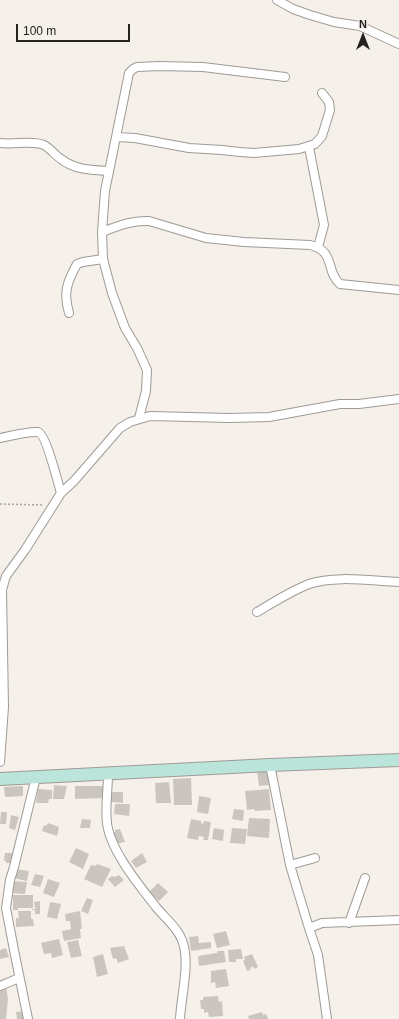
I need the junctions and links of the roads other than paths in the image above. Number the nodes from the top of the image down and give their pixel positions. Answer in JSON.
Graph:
{"nodes":[{"id":1,"x":277,"y":0,"type":"edge"},
{"id":2,"x":399,"y":44,"type":"edge"},
{"id":3,"x":286,"y":76,"type":"dead end"},
{"id":4,"x":322,"y":93,"type":"dead end"},
{"id":5,"x":117,"y":137,"type":"junction"},
{"id":6,"x":0,"y":143,"type":"edge"},
{"id":7,"x":309,"y":147,"type":"junction"},
{"id":8,"x":109,"y":171,"type":"junction"},
{"id":9,"x":102,"y":232,"type":"junction"},
{"id":10,"x":318,"y":247,"type":"junction"},
{"id":11,"x":103,"y":259,"type":"junction"},
{"id":12,"x":399,"y":290,"type":"edge"},
{"id":13,"x":69,"y":313,"type":"dead end"},
{"id":14,"x":399,"y":399,"type":"edge"},
{"id":15,"x":139,"y":418,"type":"junction"},
{"id":16,"x":0,"y":438,"type":"edge"},
{"id":17,"x":61,"y":493,"type":"junction"},
{"id":18,"x":399,"y":582,"type":"edge"},
{"id":19,"x":257,"y":612,"type":"dead end"},
{"id":20,"x":399,"y":760,"type":"edge"},
{"id":21,"x":0,"y":762,"type":"edge"},
{"id":22,"x":270,"y":765,"type":"junction"},
{"id":23,"x":108,"y":774,"type":"junction"},
{"id":24,"x":36,"y":777,"type":"junction"},
{"id":25,"x":0,"y":779,"type":"edge"},
{"id":26,"x":315,"y":858,"type":"dead end"},
{"id":27,"x":290,"y":865,"type":"junction"},
{"id":28,"x":365,"y":878,"type":"dead end"},
{"id":29,"x":399,"y":920,"type":"edge"},
{"id":30,"x":349,"y":923,"type":"junction"},
{"id":31,"x":309,"y":928,"type":"junction"},
{"id":32,"x":19,"y":978,"type":"junction"},
{"id":33,"x":0,"y":986,"type":"edge"},
{"id":34,"x":28,"y":1019,"type":"edge"},
{"id":35,"x":180,"y":1019,"type":"edge"},
{"id":36,"x":327,"y":1019,"type":"edge"}],
"edges":[{"from":1,"to":2,"type":"street"},
{"from":3,"to":5,"type":"street"},
{"from":4,"to":7,"type":"street"},
{"from":5,"to":7,"type":"street"},
{"from":5,"to":8,"type":"street"},
{"from":6,"to":8,"type":"street"},
{"from":7,"to":10,"type":"street"},
{"from":8,"to":9,"type":"street"},
{"from":9,"to":10,"type":"street"},
{"from":9,"to":11,"type":"street"},
{"from":10,"to":12,"type":"street"},
{"from":11,"to":13,"type":"street"},
{"from":11,"to":15,"type":"street"},
{"from":14,"to":15,"type":"street"},
{"from":15,"to":17,"type":"street"},
{"from":16,"to":17,"type":"street"},
{"from":17,"to":21,"type":"street"},
{"from":18,"to":19,"type":"street"},
{"from":20,"to":22,"type":"street"},
{"from":22,"to":23,"type":"street"},
{"from":22,"to":27,"type":"street"},
{"from":23,"to":24,"type":"street"},
{"from":23,"to":35,"type":"street"},
{"from":24,"to":25,"type":"street"},
{"from":24,"to":32,"type":"street"},
{"from":26,"to":27,"type":"street"},
{"from":27,"to":31,"type":"street"},
{"from":28,"to":30,"type":"street"},
{"from":29,"to":30,"type":"street"},
{"from":30,"to":31,"type":"street"},
{"from":31,"to":36,"type":"street"},
{"from":32,"to":33,"type":"street"},
{"from":32,"to":34,"type":"street"}]}
